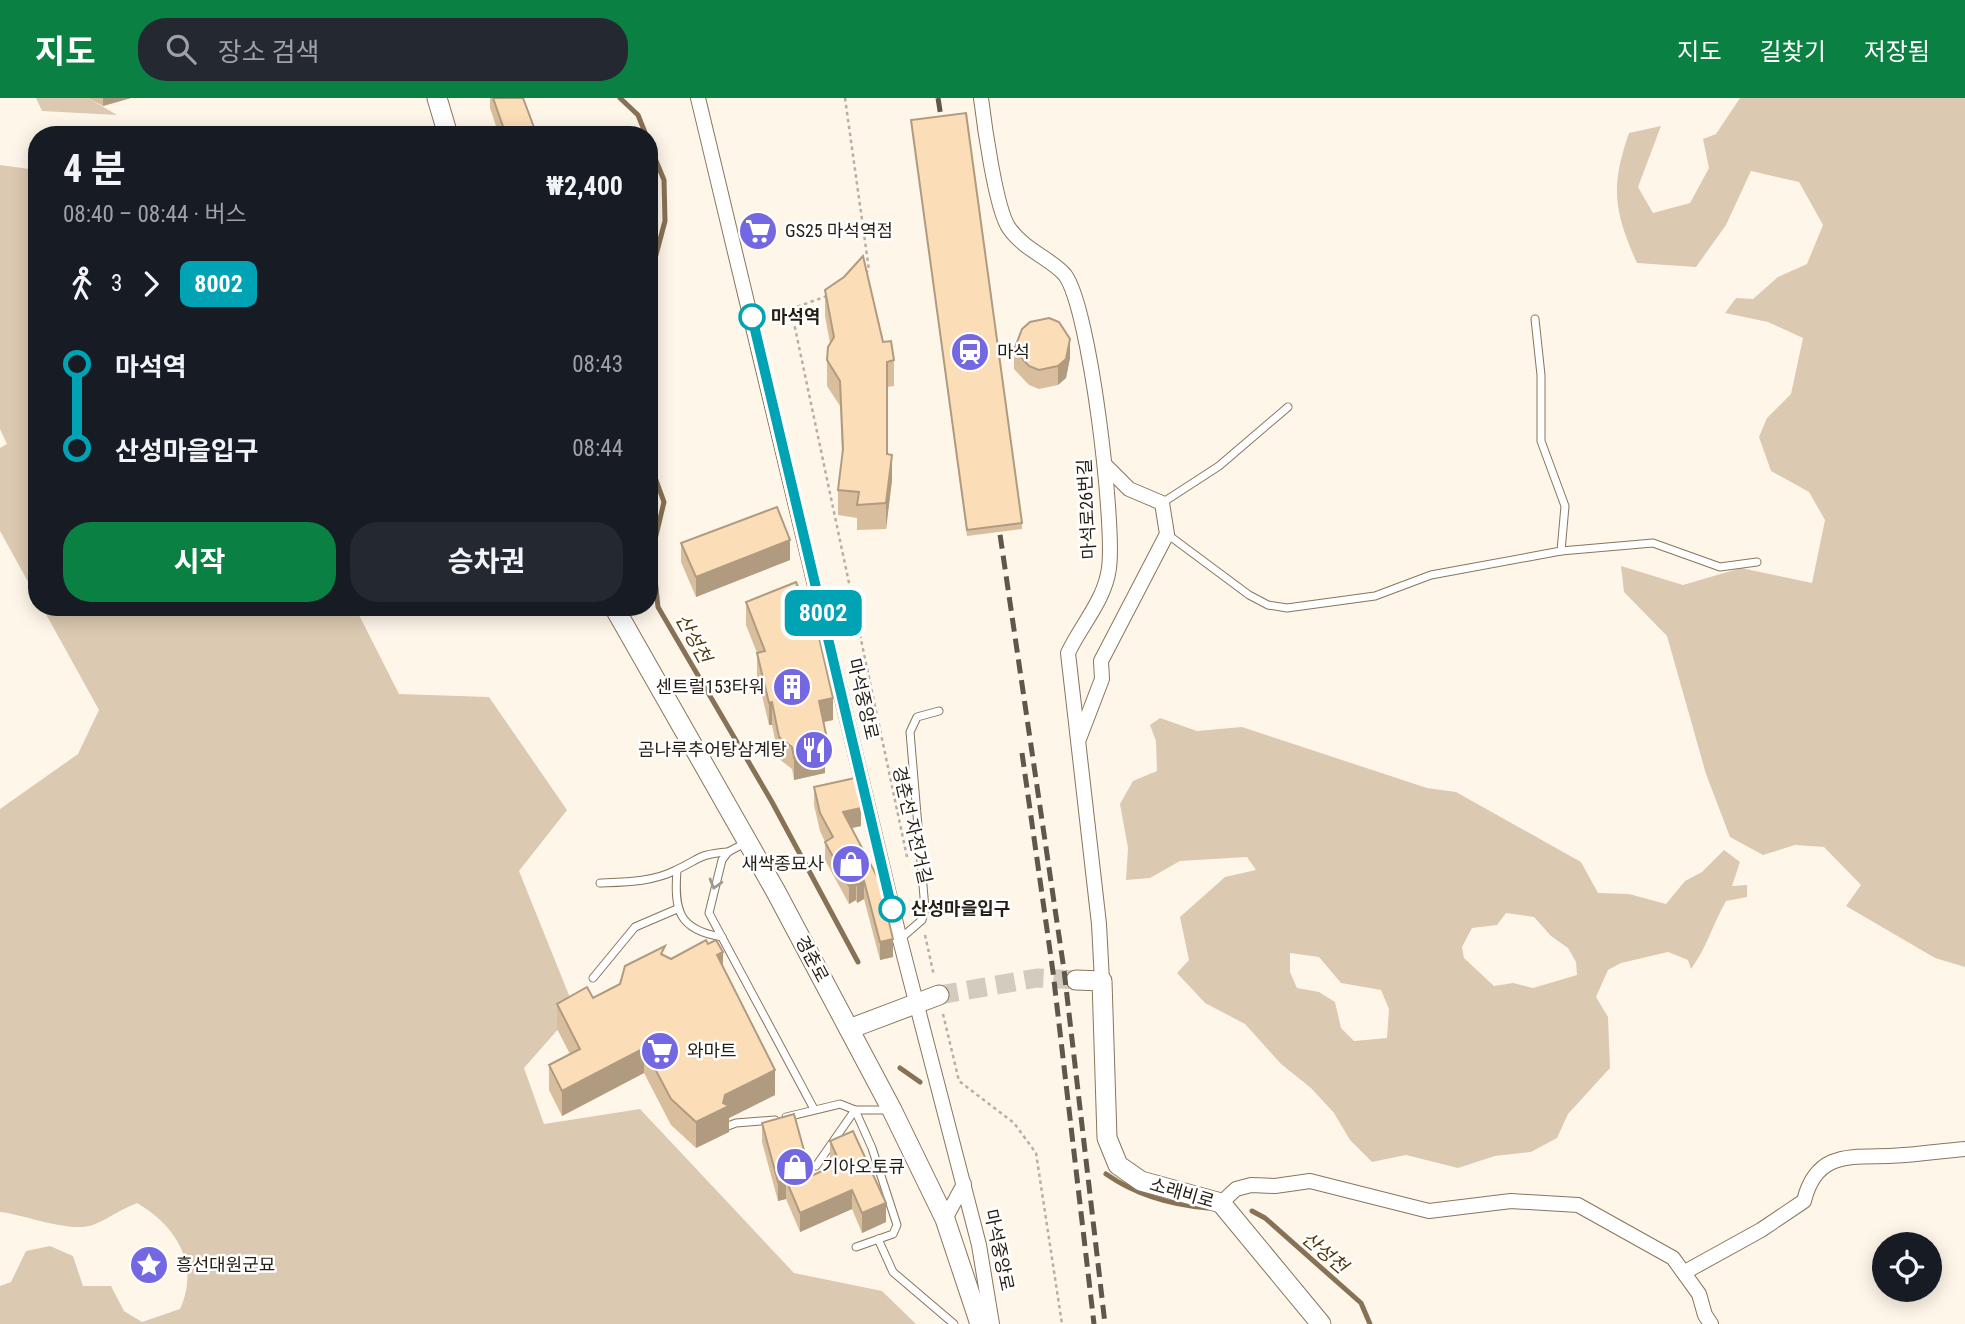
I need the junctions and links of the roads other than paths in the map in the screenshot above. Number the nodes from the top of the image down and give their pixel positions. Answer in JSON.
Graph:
{"nodes":[{"id":1,"x":437,"y":98,"type":"edge"},
{"id":2,"x":698,"y":98,"type":"edge"},
{"id":3,"x":981,"y":98,"type":"edge"},
{"id":4,"x":445,"y":126,"type":"edge"},
{"id":5,"x":1535,"y":319,"type":"dead end"},
{"id":6,"x":1288,"y":407,"type":"dead end"},
{"id":7,"x":1105,"y":465,"type":"junction"},
{"id":8,"x":1162,"y":503,"type":"junction"},
{"id":9,"x":1167,"y":534,"type":"junction"},
{"id":10,"x":1561,"y":551,"type":"junction"},
{"id":11,"x":1757,"y":562,"type":"dead end"},
{"id":12,"x":619,"y":616,"type":"edge"},
{"id":13,"x":939,"y":710,"type":"dead end"},
{"id":14,"x":1079,"y":739,"type":"junction"},
{"id":15,"x":747,"y":842,"type":"junction"},
{"id":16,"x":727,"y":852,"type":"junction"},
{"id":17,"x":677,"y":870,"type":"junction"},
{"id":18,"x":600,"y":883,"type":"dead end"},
{"id":19,"x":677,"y":909,"type":"junction"},
{"id":20,"x":722,"y":937,"type":"junction"},
{"id":21,"x":900,"y":940,"type":"junction"},
{"id":22,"x":712,"y":946,"type":"edge"},
{"id":23,"x":593,"y":978,"type":"dead end"},
{"id":24,"x":1076,"y":980,"type":"tunnel mouth"},
{"id":25,"x":1101,"y":981,"type":"junction"},
{"id":26,"x":939,"y":995,"type":"tunnel mouth"},
{"id":27,"x":916,"y":1001,"type":"junction"},
{"id":28,"x":849,"y":1030,"type":"junction"},
{"id":29,"x":814,"y":1109,"type":"junction"},
{"id":30,"x":859,"y":1109,"type":"junction"},
{"id":31,"x":892,"y":1111,"type":"junction"},
{"id":32,"x":727,"y":1126,"type":"edge"},
{"id":33,"x":1965,"y":1149,"type":"edge"},
{"id":34,"x":816,"y":1166,"type":"dead end"},
{"id":35,"x":964,"y":1185,"type":"junction"},
{"id":36,"x":1222,"y":1203,"type":"junction"},
{"id":37,"x":945,"y":1219,"type":"junction"},
{"id":38,"x":877,"y":1239,"type":"junction"},
{"id":39,"x":856,"y":1247,"type":"dead end"},
{"id":40,"x":1685,"y":1272,"type":"junction"},
{"id":41,"x":954,"y":1324,"type":"edge"},
{"id":42,"x":980,"y":1324,"type":"edge"},
{"id":43,"x":992,"y":1324,"type":"edge"},
{"id":44,"x":1321,"y":1324,"type":"edge"},
{"id":45,"x":1711,"y":1324,"type":"edge"}],
"edges":[{"from":1,"to":4,"type":"street"},
{"from":2,"to":21,"type":"street","name":"마석중앙로"},
{"from":3,"to":7,"type":"street","name":"마석로26번길"},
{"from":5,"to":10,"type":"lane"},
{"from":6,"to":8,"type":"lane"},
{"from":7,"to":8,"type":"street"},
{"from":7,"to":14,"type":"street","name":"마석로26번길"},
{"from":8,"to":9,"type":"street"},
{"from":9,"to":10,"type":"lane"},
{"from":9,"to":14,"type":"street"},
{"from":10,"to":11,"type":"lane"},
{"from":12,"to":15,"type":"street","name":"경춘로"},
{"from":13,"to":21,"type":"lane"},
{"from":14,"to":25,"type":"street","name":"마석로26번길"},
{"from":15,"to":16,"type":"lane"},
{"from":15,"to":28,"type":"street","name":"경춘로"},
{"from":16,"to":17,"type":"lane"},
{"from":16,"to":20,"type":"lane","one_way":true},
{"from":17,"to":18,"type":"lane"},
{"from":17,"to":19,"type":"lane"},
{"from":19,"to":20,"type":"lane"},
{"from":19,"to":23,"type":"lane"},
{"from":20,"to":22,"type":"lane"},
{"from":20,"to":29,"type":"lane"},
{"from":21,"to":27,"type":"street","name":"마석중앙로"},
{"from":24,"to":25,"type":"street"},
{"from":25,"to":36,"type":"street","name":"소래비로"},
{"from":26,"to":27,"type":"street"},
{"from":27,"to":28,"type":"street"},
{"from":27,"to":35,"type":"street","name":"마석중앙로"},
{"from":28,"to":31,"type":"street","name":"경춘로"},
{"from":29,"to":30,"type":"lane"},
{"from":29,"to":32,"type":"lane"},
{"from":30,"to":31,"type":"lane"},
{"from":30,"to":34,"type":"lane"},
{"from":30,"to":38,"type":"lane"},
{"from":31,"to":37,"type":"street","name":"경춘로"},
{"from":33,"to":40,"type":"street"},
{"from":35,"to":37,"type":"street"},
{"from":35,"to":43,"type":"street","name":"마석중앙로"},
{"from":36,"to":40,"type":"street"},
{"from":36,"to":44,"type":"street","name":"소래비로"},
{"from":37,"to":42,"type":"street","name":"경춘로"},
{"from":38,"to":39,"type":"lane"},
{"from":38,"to":41,"type":"lane"},
{"from":40,"to":45,"type":"street"}]}
